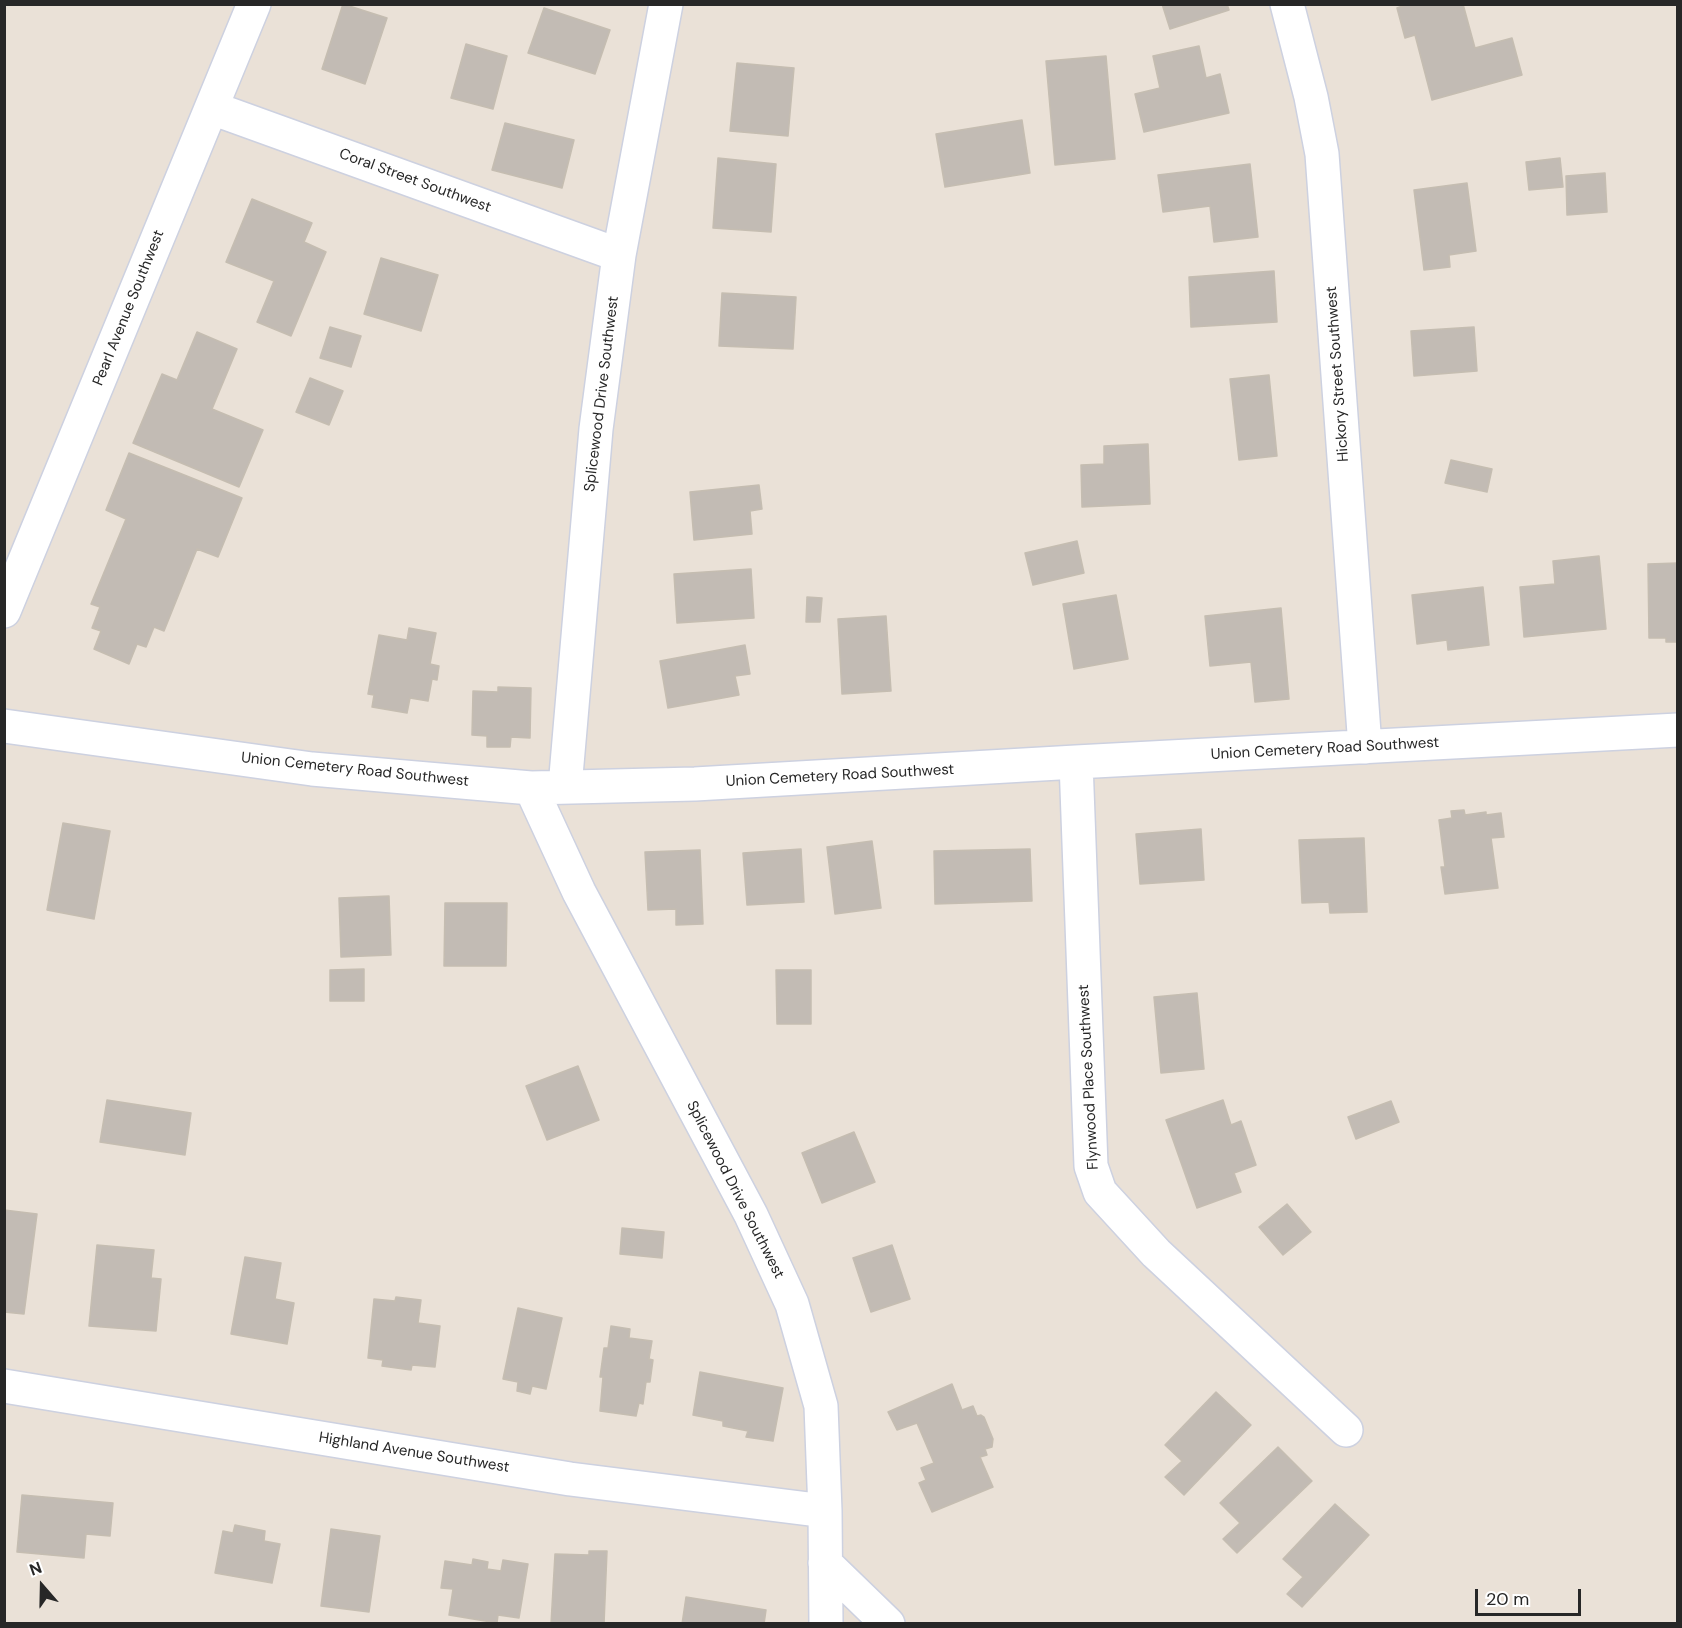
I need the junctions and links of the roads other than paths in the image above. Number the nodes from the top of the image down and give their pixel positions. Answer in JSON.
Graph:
{"nodes":[{"id":1,"x":254,"y":4,"type":"edge"},
{"id":2,"x":666,"y":4,"type":"edge"},
{"id":3,"x":1287,"y":4,"type":"edge"},
{"id":4,"x":212,"y":108,"type":"junction"},
{"id":5,"x":619,"y":255,"type":"junction"},
{"id":6,"x":4,"y":611,"type":"edge"},
{"id":7,"x":4,"y":726,"type":"edge"},
{"id":8,"x":1677,"y":730,"type":"edge"},
{"id":9,"x":1365,"y":747,"type":"junction"},
{"id":10,"x":1076,"y":762,"type":"junction"},
{"id":11,"x":565,"y":787,"type":"junction"},
{"id":12,"x":531,"y":788,"type":"junction"},
{"id":13,"x":4,"y":1386,"type":"edge"},
{"id":14,"x":1346,"y":1430,"type":"dead end"},
{"id":15,"x":825,"y":1511,"type":"junction"},
{"id":16,"x":825,"y":1563,"type":"junction"},
{"id":17,"x":826,"y":1623,"type":"edge"},
{"id":18,"x":888,"y":1623,"type":"edge"}],
"edges":[{"from":1,"to":4,"type":"street","name":"Pearl Avenue Southwest"},
{"from":2,"to":5,"type":"street","name":"Splicewood Drive Southwest"},
{"from":3,"to":9,"type":"street","name":"Hickory Street Southwest"},
{"from":4,"to":5,"type":"street","name":"Coral Street Southwest"},
{"from":4,"to":6,"type":"street","name":"Pearl Avenue Southwest"},
{"from":5,"to":11,"type":"street","name":"Splicewood Drive Southwest"},
{"from":7,"to":12,"type":"street","name":"Union Cemetery Road Southwest"},
{"from":8,"to":9,"type":"street","name":"Union Cemetery Road Southwest"},
{"from":9,"to":10,"type":"street","name":"Union Cemetery Road Southwest"},
{"from":10,"to":11,"type":"street","name":"Union Cemetery Road Southwest"},
{"from":10,"to":14,"type":"street","name":"Flynwood Place Southwest"},
{"from":11,"to":12,"type":"street","name":"Union Cemetery Road Southwest"},
{"from":12,"to":15,"type":"street","name":"Splicewood Drive Southwest"},
{"from":13,"to":15,"type":"street","name":"Highland Avenue Southwest"},
{"from":15,"to":16,"type":"street","name":"Splicewood Drive Southwest"},
{"from":16,"to":17,"type":"street","name":"Splicewood Drive Southwest"},
{"from":16,"to":18,"type":"street"}]}
